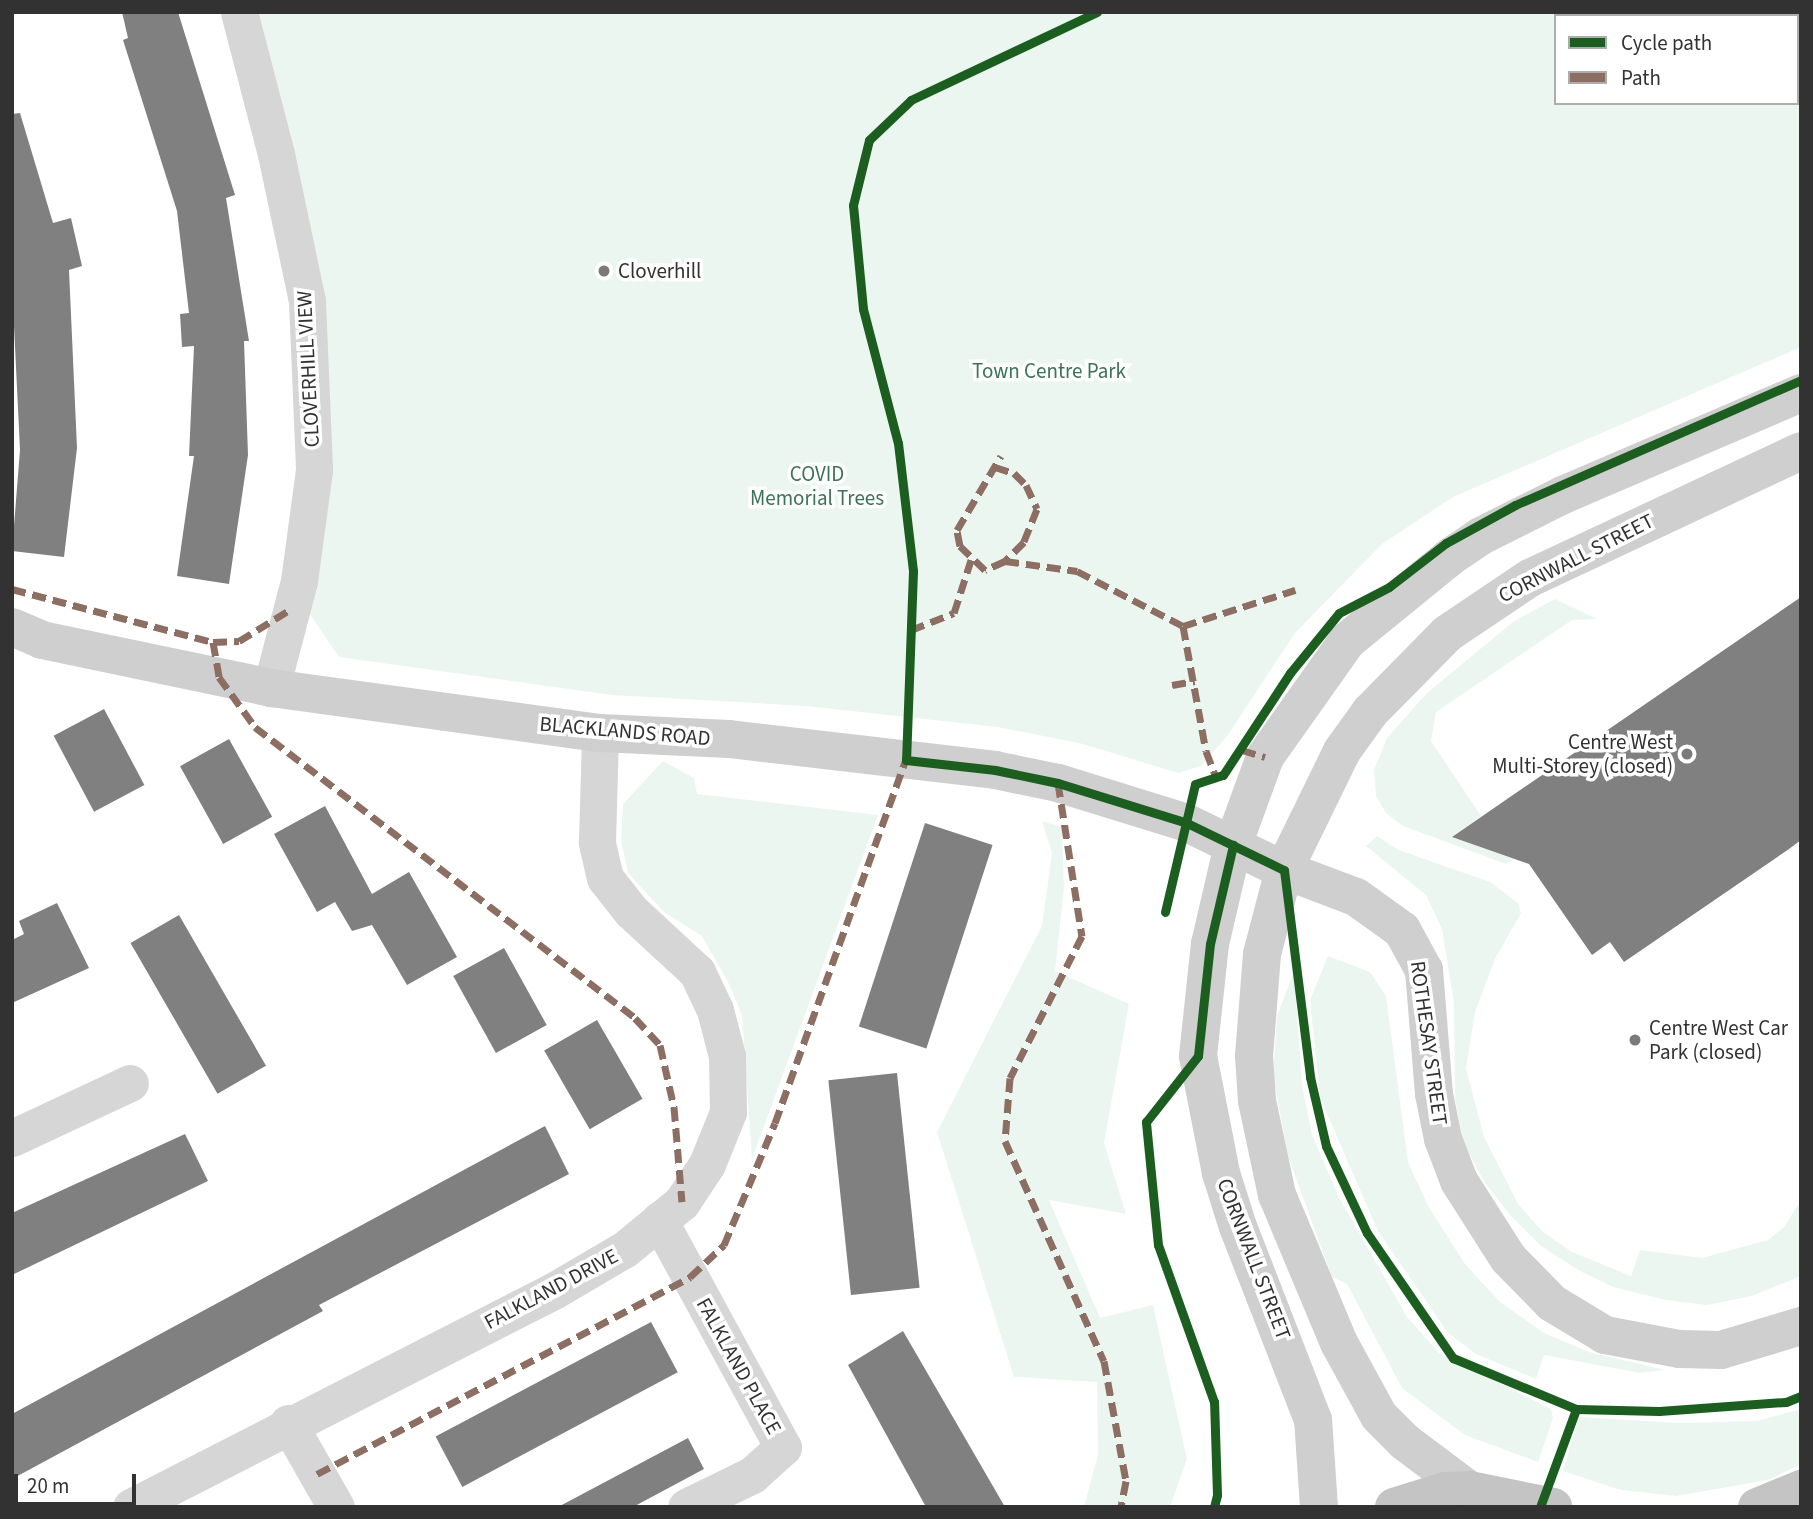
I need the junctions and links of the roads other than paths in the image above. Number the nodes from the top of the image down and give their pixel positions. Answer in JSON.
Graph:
{"nodes":[{"id":1,"x":239,"y":12,"type":"edge"},
{"id":2,"x":1801,"y":393,"type":"edge"},
{"id":3,"x":1801,"y":451,"type":"edge"},
{"id":4,"x":12,"y":627,"type":"edge"},
{"id":5,"x":271,"y":688,"type":"junction"},
{"id":6,"x":600,"y":733,"type":"junction"},
{"id":7,"x":1233,"y":845,"type":"junction"},
{"id":8,"x":1284,"y":870,"type":"junction"},
{"id":9,"x":130,"y":1083,"type":"dead end"},
{"id":10,"x":12,"y":1138,"type":"edge"},
{"id":11,"x":659,"y":1220,"type":"junction"},
{"id":12,"x":1801,"y":1326,"type":"edge"},
{"id":13,"x":288,"y":1423,"type":"junction"},
{"id":14,"x":1801,"y":1489,"type":"edge"},
{"id":15,"x":1469,"y":1490,"type":"junction"},
{"id":16,"x":131,"y":1507,"type":"edge"},
{"id":17,"x":335,"y":1507,"type":"edge"},
{"id":18,"x":686,"y":1507,"type":"edge"},
{"id":19,"x":1319,"y":1507,"type":"edge"},
{"id":20,"x":1394,"y":1507,"type":"edge"},
{"id":21,"x":1553,"y":1507,"type":"edge"},
{"id":22,"x":1757,"y":1507,"type":"edge"}],
"edges":[{"from":1,"to":5,"type":"street","name":"CLOVERHILL VIEW"},
{"from":2,"to":7,"type":"street","name":"CORNWALL STREET"},
{"from":3,"to":8,"type":"street","name":"CORNWALL STREET"},
{"from":4,"to":5,"type":"street","name":"BLACKLANDS ROAD"},
{"from":5,"to":6,"type":"street","name":"BLACKLANDS ROAD"},
{"from":6,"to":7,"type":"street","name":"BLACKLANDS ROAD"},
{"from":6,"to":11,"type":"street","name":"FALKLAND DRIVE"},
{"from":7,"to":8,"type":"street","name":"ROTHESAY STREET"},
{"from":7,"to":19,"type":"street","name":"CORNWALL STREET"},
{"from":8,"to":12,"type":"street","name":"ROTHESAY STREET"},
{"from":8,"to":15,"type":"street","name":"CORNWALL STREET"},
{"from":9,"to":10,"type":"street"},
{"from":11,"to":13,"type":"street","name":"FALKLAND DRIVE"},
{"from":11,"to":18,"type":"street","name":"FALKLAND PLACE"},
{"from":13,"to":16,"type":"street","name":"FALKLAND DRIVE"},
{"from":13,"to":17,"type":"street"},
{"from":14,"to":22,"type":"highway"},
{"from":15,"to":20,"type":"highway"},
{"from":15,"to":21,"type":"highway"}]}
